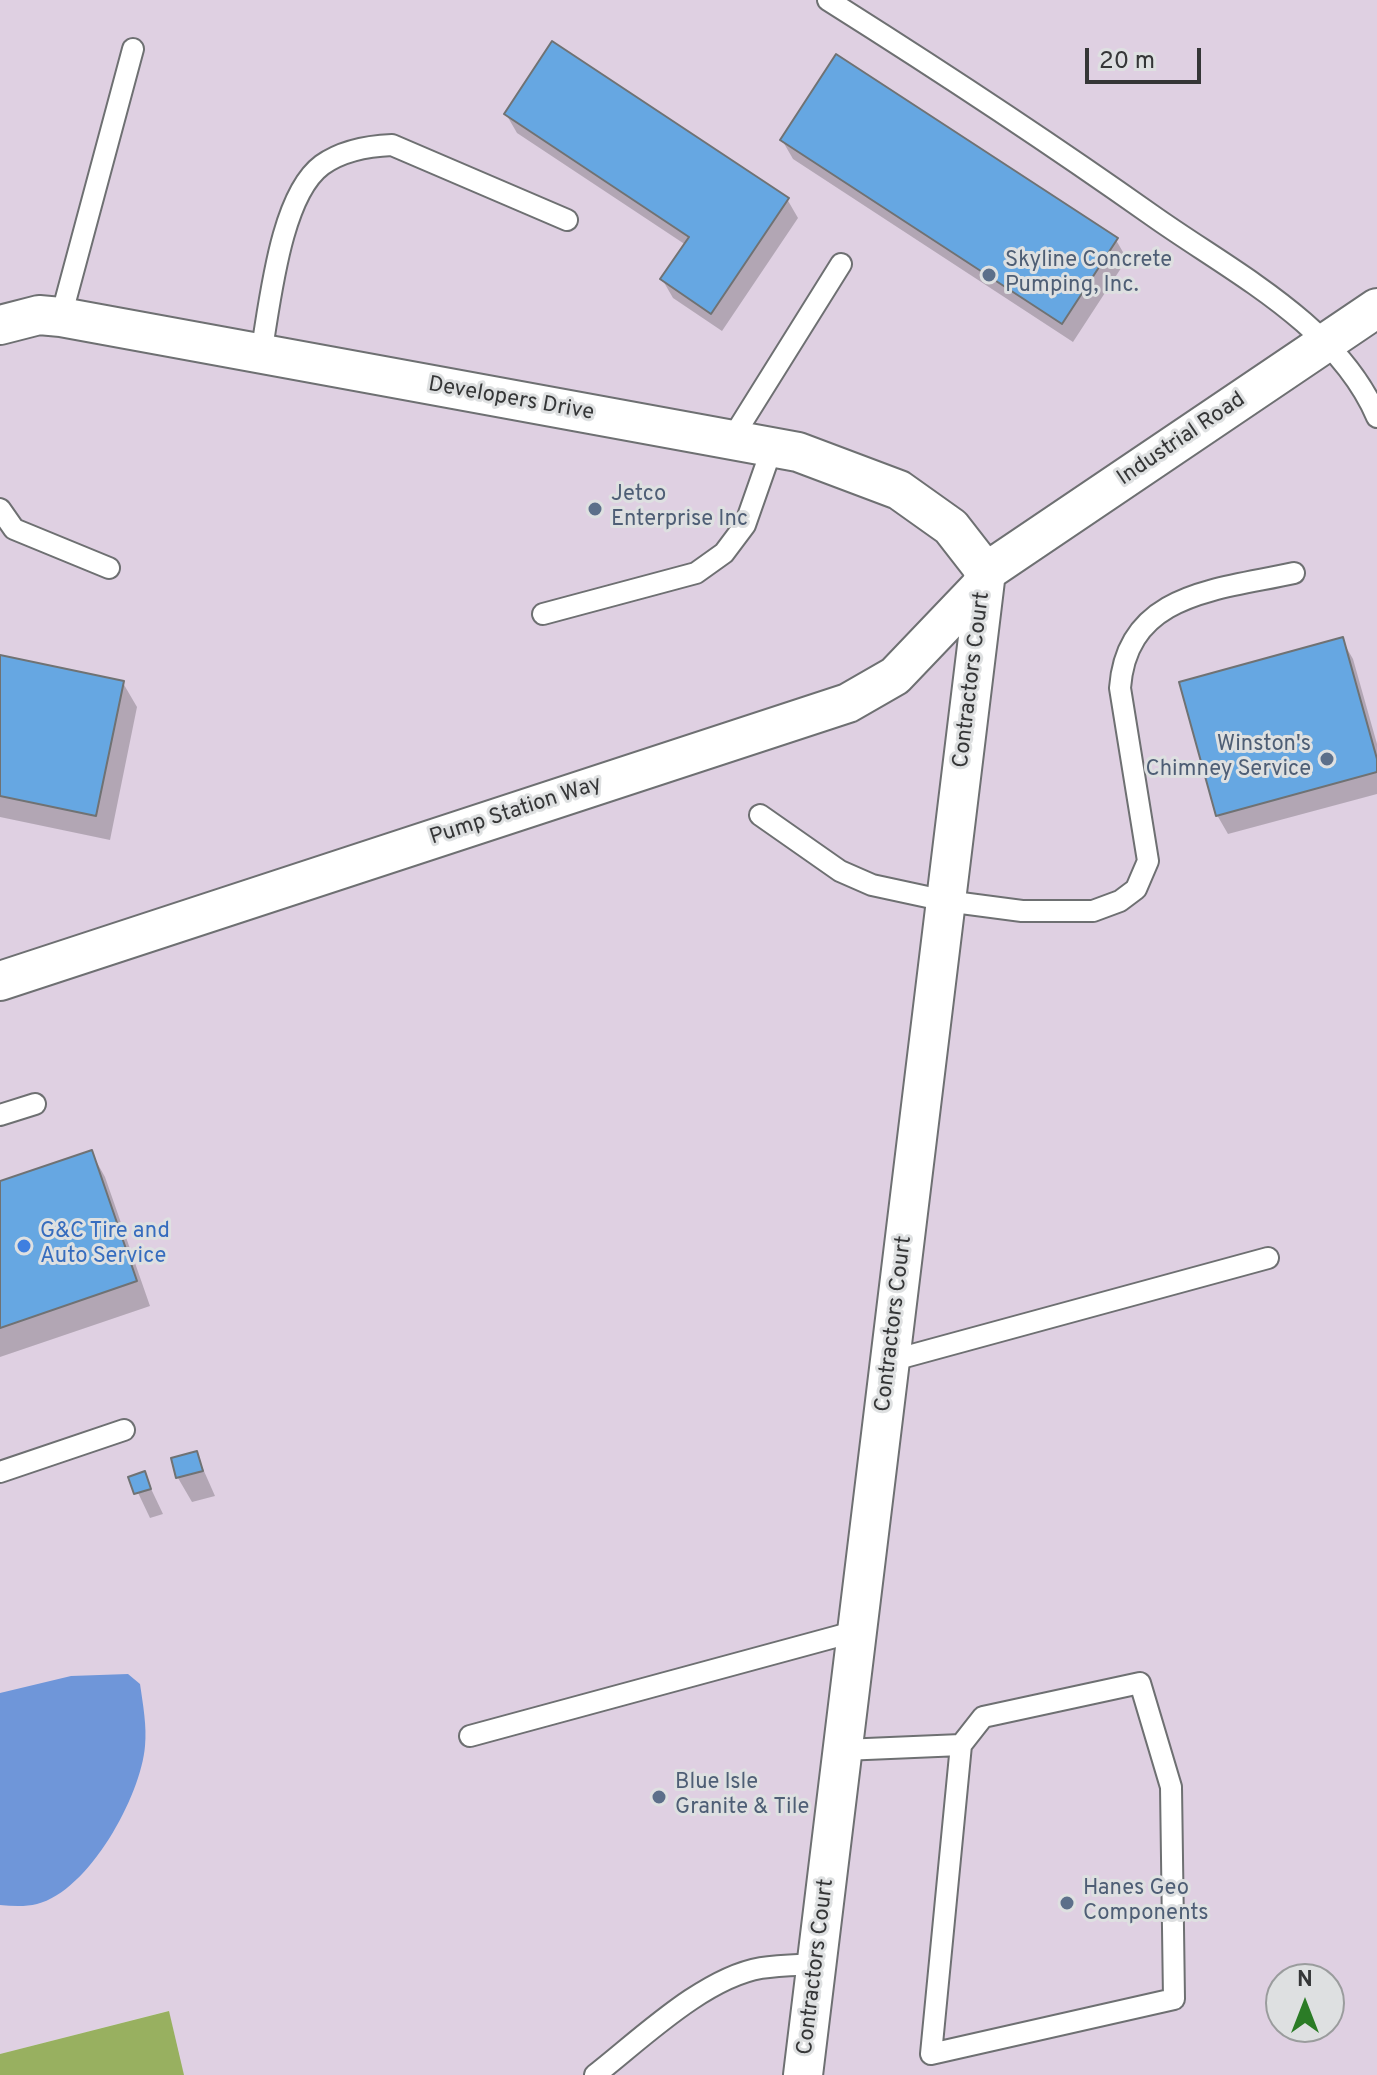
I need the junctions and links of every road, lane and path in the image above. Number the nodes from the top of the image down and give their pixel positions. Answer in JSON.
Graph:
{"nodes":[{"id":1,"x":828,"y":0,"type":"edge"},
{"id":2,"x":133,"y":49,"type":"dead end"},
{"id":3,"x":567,"y":220,"type":"dead end"},
{"id":4,"x":841,"y":264,"type":"dead end"},
{"id":5,"x":1377,"y":308,"type":"edge"},
{"id":6,"x":61,"y":317,"type":"junction"},
{"id":7,"x":0,"y":325,"type":"edge"},
{"id":8,"x":1326,"y":344,"type":"junction"},
{"id":9,"x":261,"y":354,"type":"junction"},
{"id":10,"x":1370,"y":389,"type":"edge"},
{"id":11,"x":1377,"y":417,"type":"edge"},
{"id":12,"x":731,"y":440,"type":"junction"},
{"id":13,"x":772,"y":448,"type":"junction"},
{"id":14,"x":0,"y":509,"type":"edge"},
{"id":15,"x":109,"y":568,"type":"dead end"},
{"id":16,"x":986,"y":572,"type":"junction"},
{"id":17,"x":1294,"y":573,"type":"dead end"},
{"id":18,"x":543,"y":614,"type":"dead end"},
{"id":19,"x":760,"y":815,"type":"dead end"},
{"id":20,"x":946,"y":901,"type":"junction"},
{"id":21,"x":0,"y":981,"type":"edge"},
{"id":22,"x":35,"y":1104,"type":"dead end"},
{"id":23,"x":0,"y":1115,"type":"edge"},
{"id":24,"x":1268,"y":1258,"type":"dead end"},
{"id":25,"x":890,"y":1361,"type":"junction"},
{"id":26,"x":124,"y":1430,"type":"dead end"},
{"id":27,"x":0,"y":1472,"type":"edge"},
{"id":28,"x":857,"y":1631,"type":"junction"},
{"id":29,"x":470,"y":1736,"type":"dead end"},
{"id":30,"x":961,"y":1745,"type":"junction"},
{"id":31,"x":843,"y":1750,"type":"junction"},
{"id":32,"x":817,"y":1964,"type":"junction"},
{"id":33,"x":595,"y":2075,"type":"edge"},
{"id":34,"x":803,"y":2075,"type":"edge"}],
"edges":[{"from":1,"to":8,"type":"lane"},
{"from":2,"to":6,"type":"lane"},
{"from":3,"to":9,"type":"lane"},
{"from":4,"to":12,"type":"lane"},
{"from":5,"to":8,"type":"street","name":"Industrial Road"},
{"from":6,"to":7,"type":"street","name":"Developers Drive"},
{"from":6,"to":9,"type":"street","name":"Developers Drive"},
{"from":8,"to":10,"type":"lane"},
{"from":8,"to":16,"type":"street","name":"Industrial Road"},
{"from":9,"to":12,"type":"street","name":"Developers Drive"},
{"from":10,"to":11,"type":"lane"},
{"from":12,"to":13,"type":"street","name":"Developers Drive"},
{"from":13,"to":16,"type":"street","name":"Developers Drive"},
{"from":13,"to":18,"type":"lane"},
{"from":14,"to":15,"type":"lane"},
{"from":16,"to":20,"type":"street","name":"Contractors Court"},
{"from":16,"to":21,"type":"street","name":"Pump Station Way"},
{"from":17,"to":20,"type":"lane"},
{"from":19,"to":20,"type":"lane"},
{"from":20,"to":25,"type":"street","name":"Contractors Court"},
{"from":22,"to":23,"type":"lane"},
{"from":24,"to":25,"type":"lane"},
{"from":25,"to":28,"type":"street","name":"Contractors Court"},
{"from":26,"to":27,"type":"lane"},
{"from":28,"to":29,"type":"lane"},
{"from":28,"to":31,"type":"street","name":"Contractors Court"},
{"from":30,"to":30,"type":"lane"},
{"from":30,"to":31,"type":"lane"},
{"from":31,"to":32,"type":"street","name":"Contractors Court"},
{"from":32,"to":33,"type":"lane"},
{"from":32,"to":34,"type":"street","name":"Contractors Court"}]}
